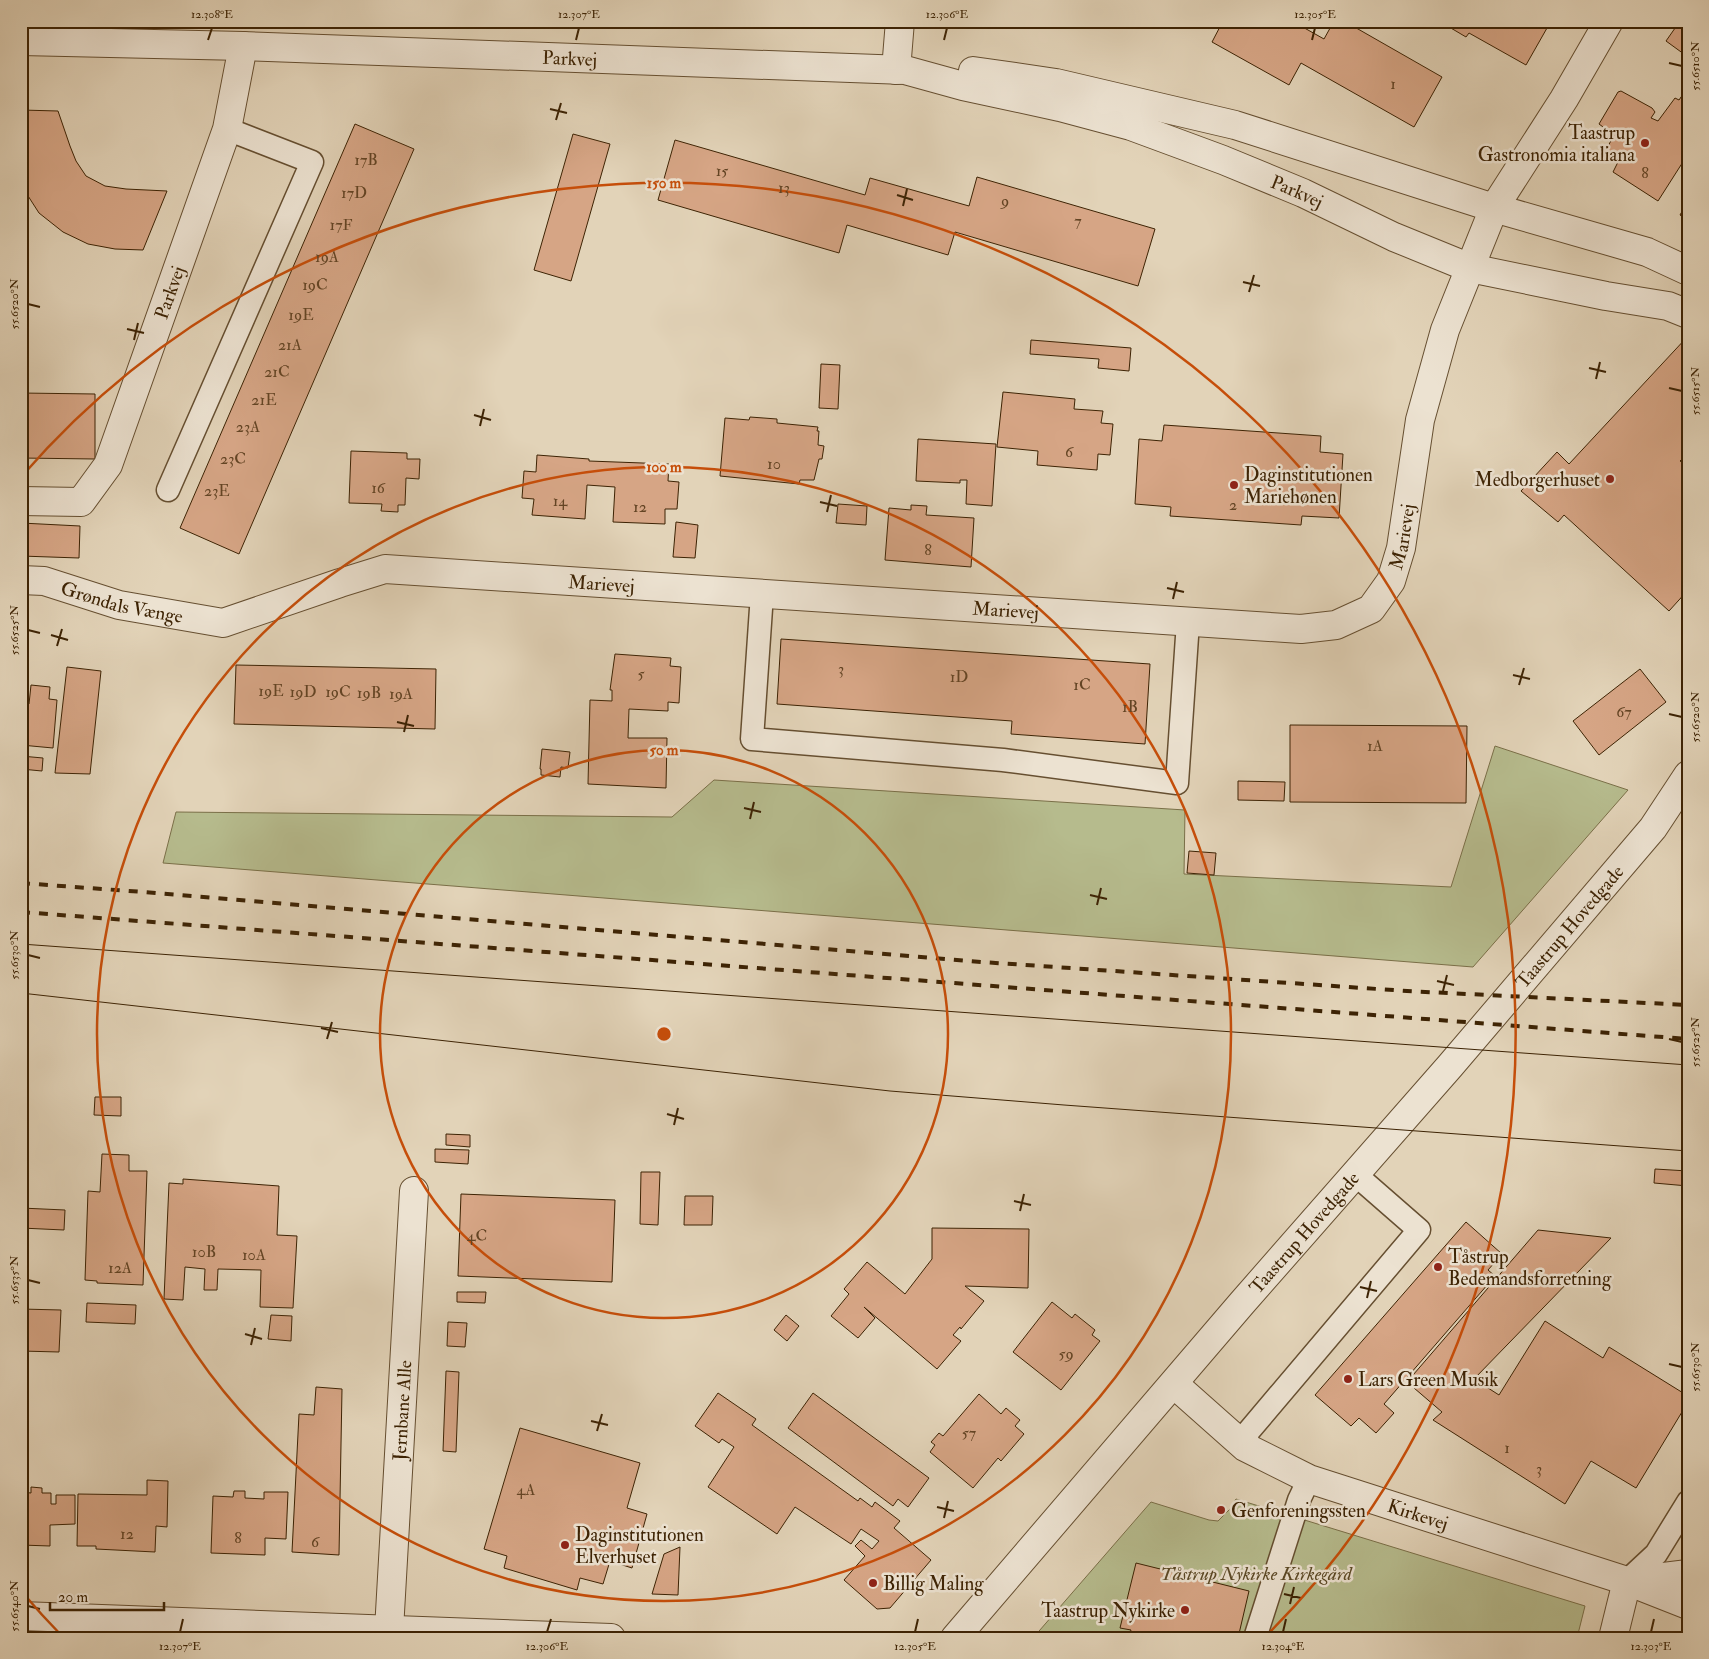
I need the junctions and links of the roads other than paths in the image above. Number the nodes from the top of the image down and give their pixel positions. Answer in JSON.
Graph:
{"nodes":[{"id":1,"x":900,"y":21,"type":"edge"},
{"id":2,"x":1609,"y":21,"type":"edge"},
{"id":3,"x":21,"y":40,"type":"edge"},
{"id":4,"x":242,"y":46,"type":"junction"},
{"id":5,"x":901,"y":70,"type":"junction"},
{"id":6,"x":227,"y":129,"type":"junction"},
{"id":7,"x":1494,"y":208,"type":"junction"},
{"id":8,"x":1470,"y":268,"type":"junction"},
{"id":9,"x":1688,"y":271,"type":"edge"},
{"id":10,"x":1688,"y":314,"type":"edge"},
{"id":11,"x":168,"y":490,"type":"dead end"},
{"id":12,"x":21,"y":501,"type":"edge"},
{"id":13,"x":21,"y":580,"type":"edge"},
{"id":14,"x":762,"y":594,"type":"junction"},
{"id":15,"x":1188,"y":622,"type":"junction"},
{"id":16,"x":223,"y":623,"type":"joint"},
{"id":17,"x":1688,"y":775,"type":"edge"},
{"id":18,"x":1688,"y":802,"type":"edge"},
{"id":19,"x":1653,"y":828,"type":"junction"},
{"id":20,"x":1356,"y":1176,"type":"junction"},
{"id":21,"x":414,"y":1191,"type":"dead end"},
{"id":22,"x":1174,"y":1384,"type":"junction"},
{"id":23,"x":1245,"y":1447,"type":"junction"},
{"id":24,"x":1309,"y":1479,"type":"junction"},
{"id":25,"x":1688,"y":1502,"type":"edge"},
{"id":26,"x":1688,"y":1574,"type":"edge"},
{"id":27,"x":1628,"y":1581,"type":"junction"},
{"id":28,"x":1688,"y":1605,"type":"edge"},
{"id":29,"x":21,"y":1616,"type":"edge"},
{"id":30,"x":388,"y":1630,"type":"junction"},
{"id":31,"x":612,"y":1638,"type":"edge"},
{"id":32,"x":955,"y":1638,"type":"edge"},
{"id":33,"x":1255,"y":1638,"type":"edge"},
{"id":34,"x":1613,"y":1638,"type":"edge"}],
"edges":[{"from":1,"to":5,"type":"street"},
{"from":2,"to":7,"type":"street","name":"Marievej"},
{"from":3,"to":4,"type":"street","name":"Parkvej"},
{"from":4,"to":5,"type":"street","name":"Parkvej"},
{"from":4,"to":6,"type":"street","name":"Parkvej"},
{"from":5,"to":7,"type":"street","name":"Parkvej"},
{"from":5,"to":8,"type":"street","name":"Parkvej"},
{"from":6,"to":11,"type":"lane"},
{"from":6,"to":12,"type":"street","name":"Parkvej"},
{"from":7,"to":8,"type":"street","name":"Marievej"},
{"from":7,"to":9,"type":"street","name":"Parkvej"},
{"from":8,"to":10,"type":"street","name":"Parkvej"},
{"from":8,"to":15,"type":"street","name":"Marievej"},
{"from":13,"to":16,"type":"street","name":"Grøndals Vænge"},
{"from":14,"to":15,"type":"street","name":"Marievej"},
{"from":14,"to":15,"type":"lane"},
{"from":14,"to":16,"type":"street","name":"Marievej"},
{"from":17,"to":19,"type":"street","name":"Taastrup Hovedgade"},
{"from":18,"to":19,"type":"street","name":"Taastrup Hovedgade"},
{"from":19,"to":20,"type":"street","name":"Taastrup Hovedgade"},
{"from":20,"to":22,"type":"street","name":"Taastrup Hovedgade"},
{"from":20,"to":23,"type":"lane"},
{"from":21,"to":30,"type":"street","name":"Jernbane Alle"},
{"from":22,"to":23,"type":"street","name":"Kirkevej"},
{"from":22,"to":32,"type":"street","name":"Taastrup Hovedgade"},
{"from":23,"to":24,"type":"street","name":"Kirkevej"},
{"from":24,"to":27,"type":"street","name":"Kirkevej"},
{"from":24,"to":33,"type":"lane"},
{"from":25,"to":27,"type":"lane"},
{"from":26,"to":27,"type":"street","name":"Kirkevej"},
{"from":27,"to":28,"type":"street","name":"Kirkevej"},
{"from":27,"to":34,"type":"street"},
{"from":29,"to":30,"type":"street"},
{"from":30,"to":31,"type":"street"}]}
